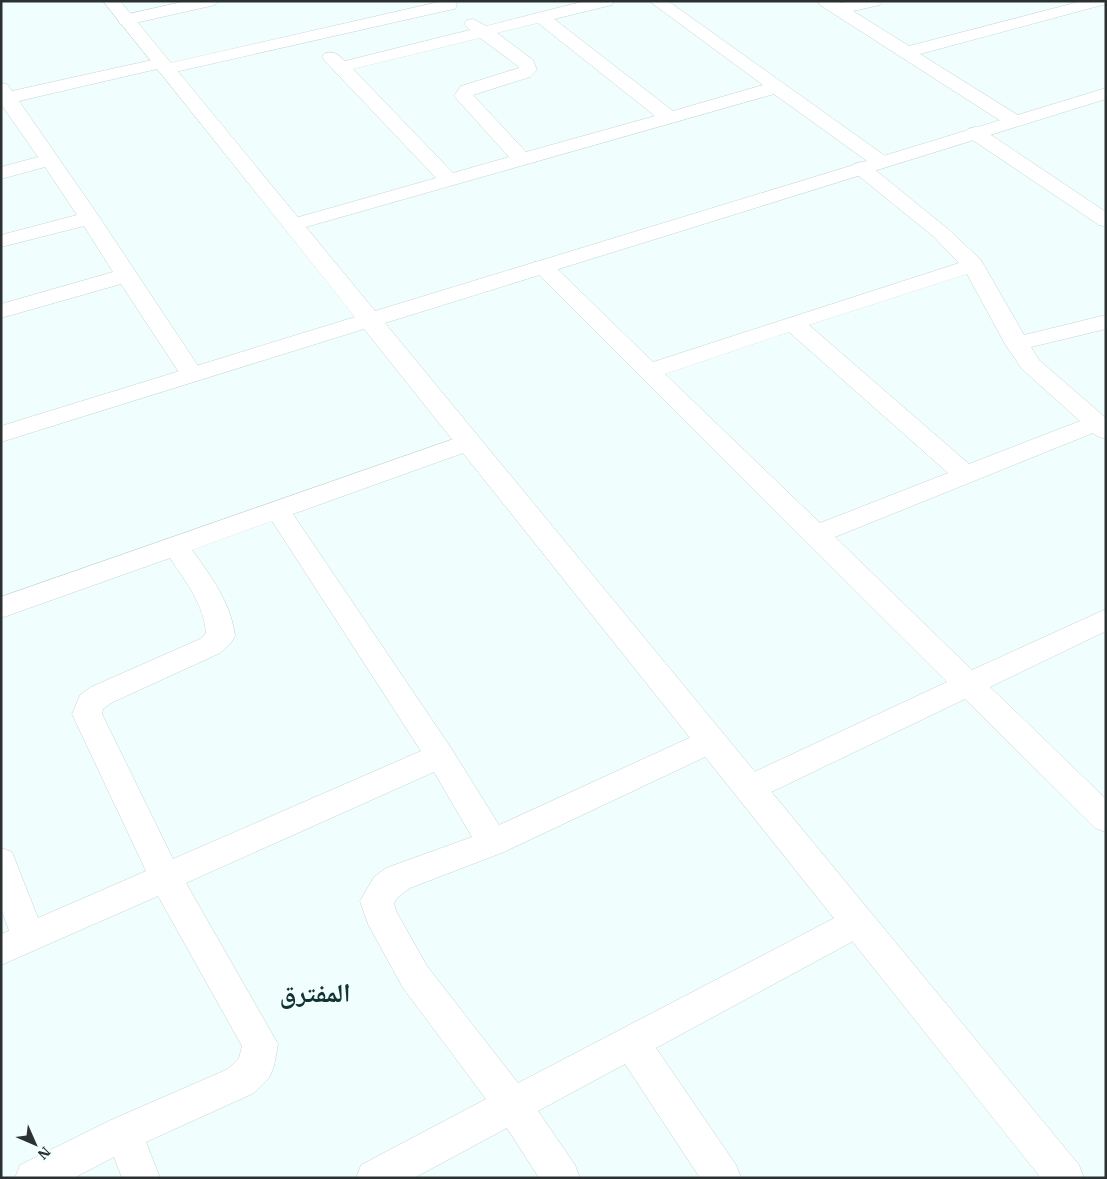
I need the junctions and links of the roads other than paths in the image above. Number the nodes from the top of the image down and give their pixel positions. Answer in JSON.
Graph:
{"nodes":[{"id":1,"x":111,"y":1,"type":"edge"},
{"id":2,"x":209,"y":1,"type":"edge"},
{"id":3,"x":606,"y":1,"type":"edge"},
{"id":4,"x":656,"y":1,"type":"edge"},
{"id":5,"x":874,"y":1,"type":"edge"},
{"id":6,"x":1098,"y":2,"type":"edge"},
{"id":7,"x":447,"y":3,"type":"edge"},
{"id":8,"x":833,"y":5,"type":"edge"},
{"id":9,"x":1106,"y":6,"type":"edge"},
{"id":10,"x":541,"y":17,"type":"junction"},
{"id":11,"x":126,"y":20,"type":"junction"},
{"id":12,"x":481,"y":31,"type":"junction"},
{"id":13,"x":311,"y":36,"type":"junction"},
{"id":14,"x":906,"y":52,"type":"junction"},
{"id":15,"x":163,"y":66,"type":"junction"},
{"id":16,"x":341,"y":67,"type":"junction"},
{"id":17,"x":777,"y":88,"type":"junction"},
{"id":18,"x":1106,"y":92,"type":"edge"},
{"id":19,"x":3,"y":95,"type":"edge"},
{"id":20,"x":670,"y":118,"type":"junction"},
{"id":21,"x":1014,"y":121,"type":"junction"},
{"id":22,"x":975,"y":133,"type":"junction"},
{"id":23,"x":522,"y":159,"type":"junction"},
{"id":24,"x":51,"y":160,"type":"junction"},
{"id":25,"x":871,"y":165,"type":"junction"},
{"id":26,"x":1,"y":173,"type":"edge"},
{"id":27,"x":449,"y":180,"type":"junction"},
{"id":28,"x":1101,"y":213,"type":"edge"},
{"id":29,"x":90,"y":218,"type":"junction"},
{"id":30,"x":292,"y":225,"type":"junction"},
{"id":31,"x":1,"y":241,"type":"edge"},
{"id":32,"x":973,"y":265,"type":"junction"},
{"id":33,"x":542,"y":267,"type":"junction"},
{"id":34,"x":127,"y":275,"type":"junction"},
{"id":35,"x":1,"y":311,"type":"edge"},
{"id":36,"x":370,"y":320,"type":"junction"},
{"id":37,"x":1106,"y":322,"type":"edge"},
{"id":38,"x":793,"y":323,"type":"junction"},
{"id":39,"x":1016,"y":344,"type":"junction"},
{"id":40,"x":648,"y":372,"type":"junction"},
{"id":41,"x":192,"y":375,"type":"junction"},
{"id":42,"x":1101,"y":427,"type":"edge"},
{"id":43,"x":1,"y":434,"type":"edge"},
{"id":44,"x":468,"y":442,"type":"junction"},
{"id":45,"x":965,"y":474,"type":"junction"},
{"id":46,"x":277,"y":509,"type":"junction"},
{"id":47,"x":815,"y":535,"type":"junction"},
{"id":48,"x":176,"y":545,"type":"junction"},
{"id":49,"x":1,"y":608,"type":"edge"},
{"id":50,"x":1106,"y":619,"type":"edge"},
{"id":51,"x":968,"y":684,"type":"junction"},
{"id":52,"x":711,"y":742,"type":"junction"},
{"id":53,"x":440,"y":756,"type":"junction"},
{"id":54,"x":750,"y":788,"type":"junction"},
{"id":55,"x":1106,"y":818,"type":"edge"},
{"id":56,"x":493,"y":843,"type":"junction"},
{"id":57,"x":1,"y":862,"type":"edge"},
{"id":58,"x":165,"y":877,"type":"junction"},
{"id":59,"x":858,"y":922,"type":"junction"},
{"id":60,"x":15,"y":944,"type":"edge"},
{"id":61,"x":631,"y":1042,"type":"junction"},
{"id":62,"x":512,"y":1105,"type":"junction"},
{"id":63,"x":124,"y":1133,"type":"junction"},
{"id":64,"x":34,"y":1178,"type":"edge"},
{"id":65,"x":141,"y":1178,"type":"edge"},
{"id":66,"x":375,"y":1178,"type":"edge"},
{"id":67,"x":560,"y":1178,"type":"edge"},
{"id":68,"x":722,"y":1178,"type":"edge"},
{"id":69,"x":1065,"y":1178,"type":"edge"}],
"edges":[{"from":1,"to":11,"type":"street"},
{"from":2,"to":11,"type":"street"},
{"from":3,"to":10,"type":"street"},
{"from":4,"to":17,"type":"street"},
{"from":5,"to":8,"type":"street"},
{"from":6,"to":9,"type":"street"},
{"from":6,"to":14,"type":"street"},
{"from":7,"to":12,"type":"street"},
{"from":7,"to":13,"type":"street"},
{"from":8,"to":14,"type":"street"},
{"from":10,"to":12,"type":"street"},
{"from":10,"to":20,"type":"street"},
{"from":11,"to":15,"type":"street"},
{"from":12,"to":16,"type":"street"},
{"from":12,"to":23,"type":"street"},
{"from":13,"to":15,"type":"street"},
{"from":13,"to":16,"type":"street"},
{"from":14,"to":21,"type":"street"},
{"from":15,"to":19,"type":"street"},
{"from":15,"to":30,"type":"street"},
{"from":16,"to":27,"type":"street"},
{"from":17,"to":20,"type":"street"},
{"from":17,"to":25,"type":"street"},
{"from":18,"to":21,"type":"street"},
{"from":19,"to":24,"type":"street"},
{"from":20,"to":23,"type":"street"},
{"from":21,"to":22,"type":"street"},
{"from":22,"to":25,"type":"street"},
{"from":22,"to":28,"type":"street"},
{"from":23,"to":27,"type":"street"},
{"from":24,"to":26,"type":"street"},
{"from":24,"to":29,"type":"street"},
{"from":25,"to":32,"type":"street"},
{"from":25,"to":33,"type":"street"},
{"from":27,"to":30,"type":"street"},
{"from":29,"to":31,"type":"street"},
{"from":29,"to":34,"type":"street"},
{"from":30,"to":36,"type":"street"},
{"from":32,"to":38,"type":"street"},
{"from":32,"to":39,"type":"street"},
{"from":33,"to":36,"type":"street"},
{"from":33,"to":40,"type":"street"},
{"from":34,"to":35,"type":"street"},
{"from":34,"to":41,"type":"street"},
{"from":36,"to":41,"type":"street"},
{"from":36,"to":44,"type":"street"},
{"from":37,"to":39,"type":"street"},
{"from":38,"to":40,"type":"street"},
{"from":38,"to":45,"type":"street"},
{"from":39,"to":42,"type":"street"},
{"from":40,"to":47,"type":"street"},
{"from":41,"to":43,"type":"street"},
{"from":42,"to":45,"type":"street"},
{"from":44,"to":46,"type":"street"},
{"from":44,"to":52,"type":"street"},
{"from":45,"to":47,"type":"street"},
{"from":46,"to":48,"type":"street"},
{"from":46,"to":53,"type":"street"},
{"from":47,"to":51,"type":"street"},
{"from":48,"to":49,"type":"street"},
{"from":48,"to":58,"type":"street"},
{"from":50,"to":51,"type":"street"},
{"from":51,"to":54,"type":"street"},
{"from":51,"to":55,"type":"street"},
{"from":52,"to":54,"type":"street"},
{"from":52,"to":56,"type":"street"},
{"from":53,"to":56,"type":"street"},
{"from":53,"to":58,"type":"street"},
{"from":54,"to":59,"type":"street"},
{"from":56,"to":62,"type":"street"},
{"from":57,"to":60,"type":"street"},
{"from":58,"to":60,"type":"street"},
{"from":58,"to":63,"type":"street"},
{"from":59,"to":61,"type":"street"},
{"from":59,"to":69,"type":"street"},
{"from":61,"to":62,"type":"street"},
{"from":61,"to":68,"type":"street"},
{"from":62,"to":66,"type":"street"},
{"from":62,"to":67,"type":"street"},
{"from":63,"to":64,"type":"street"},
{"from":63,"to":65,"type":"street"}]}
